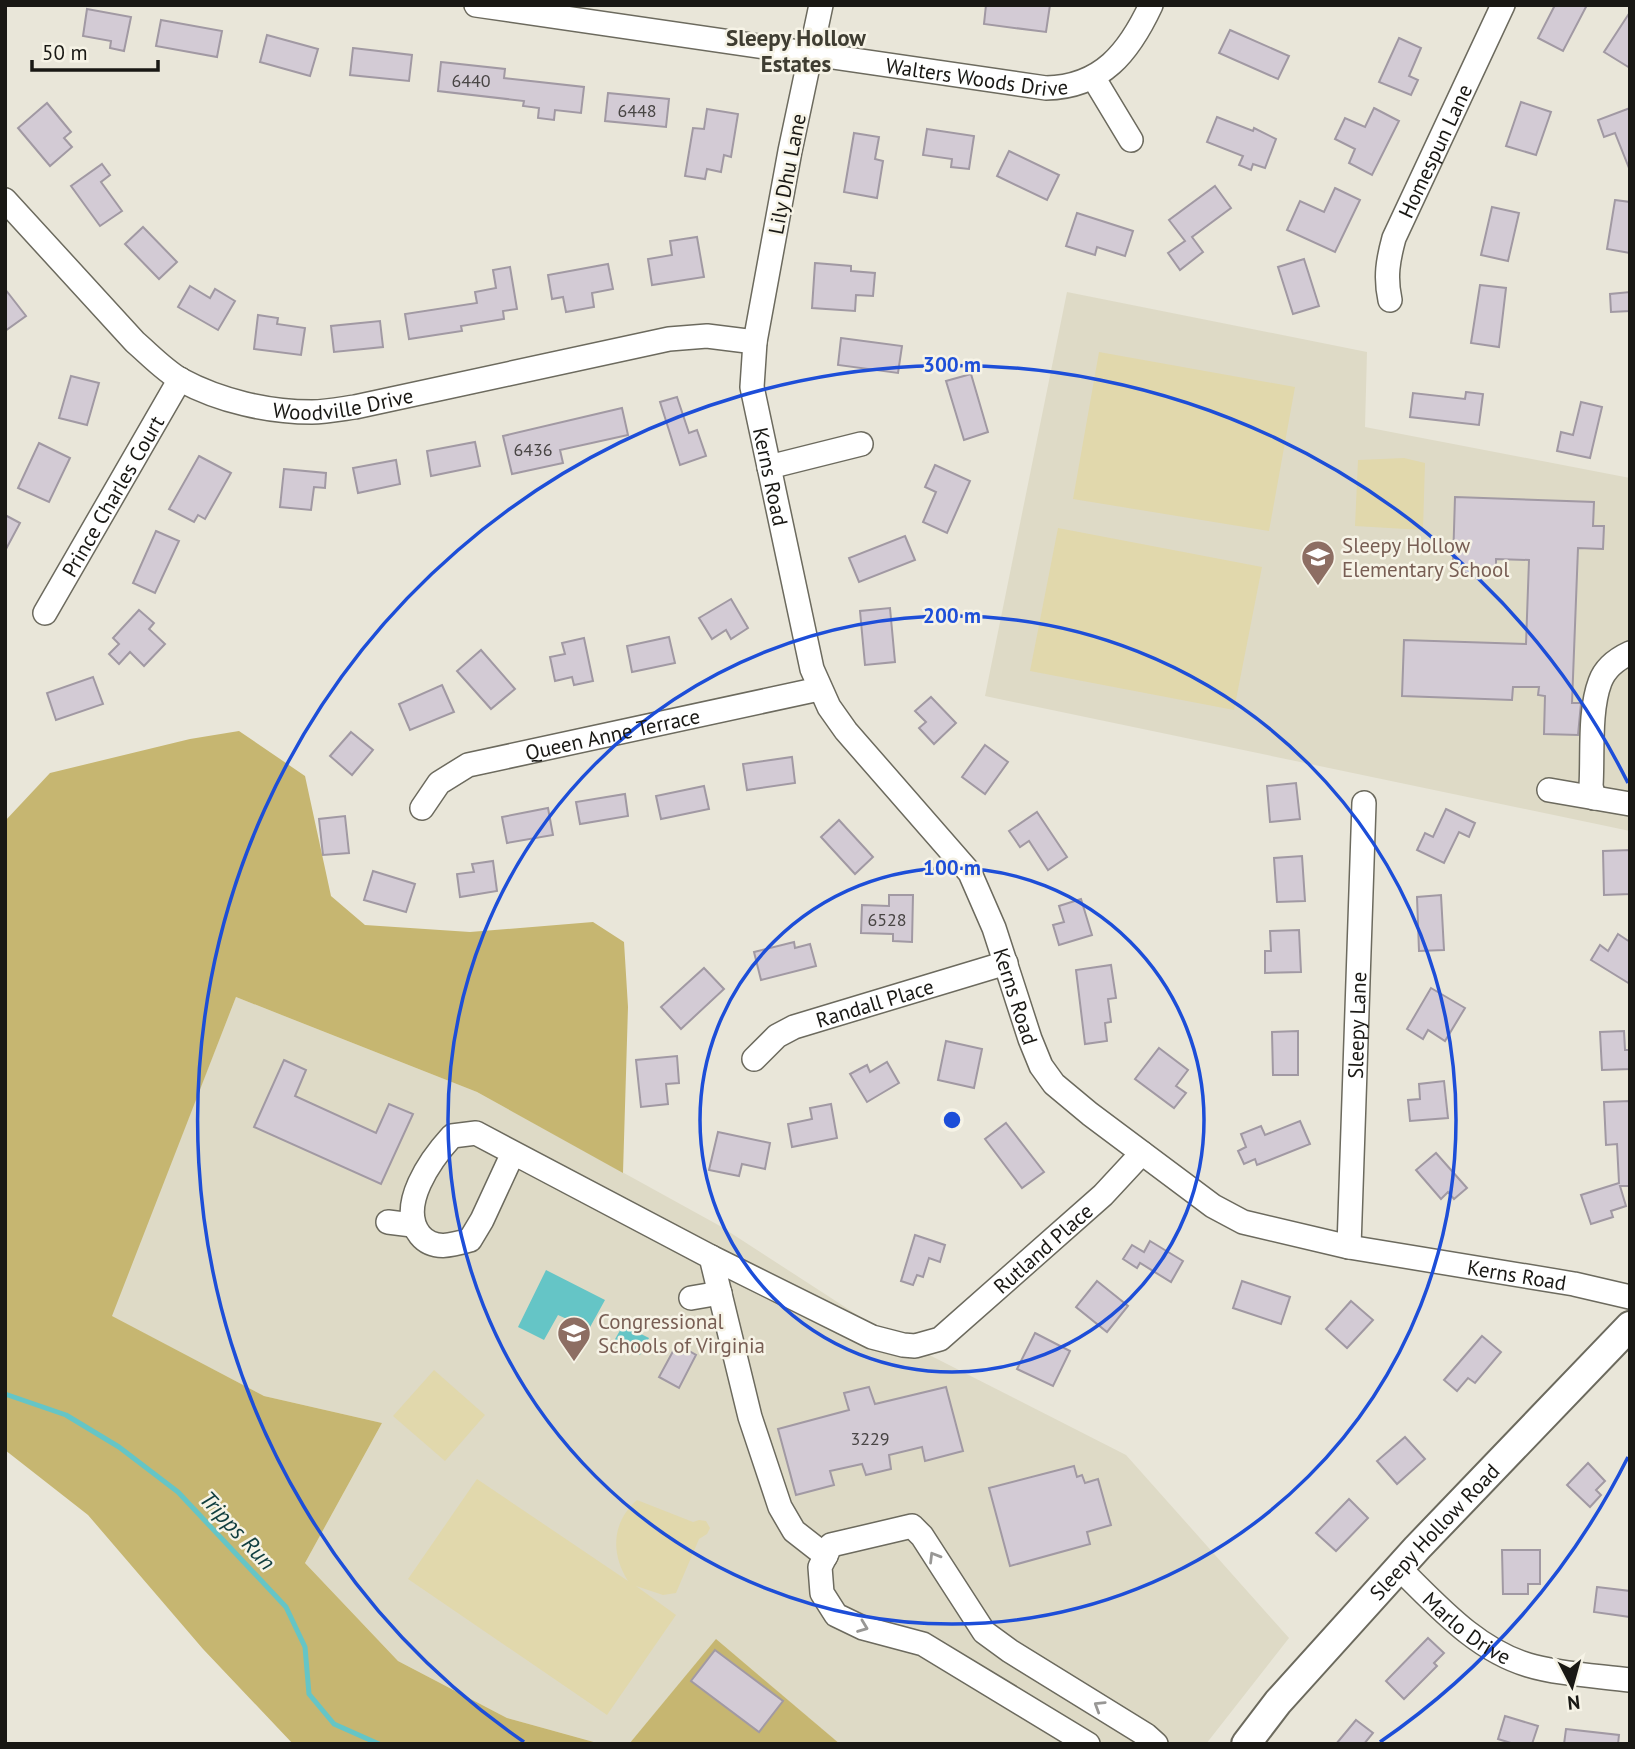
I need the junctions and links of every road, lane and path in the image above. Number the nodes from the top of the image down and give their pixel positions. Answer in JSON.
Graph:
{"nodes":[{"id":1,"x":475,"y":5,"type":"edge"},
{"id":2,"x":821,"y":5,"type":"edge"},
{"id":3,"x":1151,"y":5,"type":"edge"},
{"id":4,"x":1503,"y":5,"type":"edge"},
{"id":5,"x":810,"y":54,"type":"junction"},
{"id":6,"x":1093,"y":77,"type":"junction"},
{"id":7,"x":1131,"y":140,"type":"dead end"},
{"id":8,"x":5,"y":200,"type":"edge"},
{"id":9,"x":1390,"y":300,"type":"dead end"},
{"id":10,"x":755,"y":342,"type":"junction"},
{"id":11,"x":180,"y":379,"type":"junction"},
{"id":12,"x":861,"y":444,"type":"dead end"},
{"id":13,"x":769,"y":467,"type":"junction"},
{"id":14,"x":45,"y":613,"type":"dead end"},
{"id":15,"x":1630,"y":653,"type":"edge"},
{"id":16,"x":819,"y":689,"type":"junction"},
{"id":17,"x":1549,"y":790,"type":"dead end"},
{"id":18,"x":1594,"y":798,"type":"junction"},
{"id":19,"x":1364,"y":803,"type":"dead end"},
{"id":20,"x":1630,"y":804,"type":"edge"},
{"id":21,"x":422,"y":808,"type":"dead end"},
{"id":22,"x":1006,"y":963,"type":"junction"},
{"id":23,"x":754,"y":1059,"type":"dead end"},
{"id":24,"x":513,"y":1153,"type":"junction"},
{"id":25,"x":1142,"y":1153,"type":"junction"},
{"id":26,"x":387,"y":1222,"type":"dead end"},
{"id":27,"x":412,"y":1225,"type":"junction"},
{"id":28,"x":1349,"y":1247,"type":"junction"},
{"id":29,"x":711,"y":1257,"type":"junction"},
{"id":30,"x":720,"y":1293,"type":"junction"},
{"id":31,"x":1630,"y":1297,"type":"edge"},
{"id":32,"x":691,"y":1298,"type":"dead end"},
{"id":33,"x":1630,"y":1326,"type":"edge"},
{"id":34,"x":826,"y":1556,"type":"junction"},
{"id":35,"x":1399,"y":1569,"type":"junction"},
{"id":36,"x":1630,"y":1680,"type":"edge"},
{"id":37,"x":1088,"y":1744,"type":"edge"},
{"id":38,"x":1156,"y":1744,"type":"edge"},
{"id":39,"x":1246,"y":1744,"type":"edge"}],
"edges":[{"from":1,"to":5,"type":"street","name":"Walters Woods Drive"},
{"from":2,"to":5,"type":"street","name":"Lily Dhu Lane"},
{"from":3,"to":6,"type":"street","name":"Walters Woods Drive"},
{"from":4,"to":9,"type":"street","name":"Homespun Lane"},
{"from":5,"to":6,"type":"street","name":"Walters Woods Drive"},
{"from":5,"to":10,"type":"street","name":"Lily Dhu Lane"},
{"from":6,"to":7,"type":"street"},
{"from":8,"to":11,"type":"street","name":"Woodville Drive"},
{"from":10,"to":11,"type":"street","name":"Woodville Drive"},
{"from":10,"to":13,"type":"street","name":"Kerns Road"},
{"from":11,"to":14,"type":"street","name":"Prince Charles Court"},
{"from":12,"to":13,"type":"street"},
{"from":13,"to":16,"type":"street","name":"Kerns Road"},
{"from":15,"to":18,"type":"street"},
{"from":16,"to":21,"type":"street","name":"Queen Anne Terrace"},
{"from":16,"to":22,"type":"street","name":"Kerns Road"},
{"from":17,"to":18,"type":"street"},
{"from":18,"to":20,"type":"street"},
{"from":19,"to":28,"type":"street","name":"Sleepy Lane"},
{"from":22,"to":23,"type":"street","name":"Randall Place"},
{"from":22,"to":25,"type":"street","name":"Kerns Road"},
{"from":24,"to":27,"type":"street"},
{"from":24,"to":27,"type":"street"},
{"from":24,"to":29,"type":"street"},
{"from":25,"to":28,"type":"street","name":"Kerns Road"},
{"from":25,"to":29,"type":"street","name":"Rutland Place"},
{"from":26,"to":27,"type":"street"},
{"from":28,"to":31,"type":"street","name":"Kerns Road"},
{"from":29,"to":30,"type":"street"},
{"from":30,"to":32,"type":"street"},
{"from":30,"to":34,"type":"street"},
{"from":33,"to":35,"type":"main road","name":"Sleepy Hollow Road"},
{"from":34,"to":37,"type":"street","one_way":true},
{"from":38,"to":34,"type":"street","one_way":true},
{"from":35,"to":36,"type":"street","name":"Marlo Drive"},
{"from":35,"to":39,"type":"main road","name":"Sleepy Hollow Road"}]}
